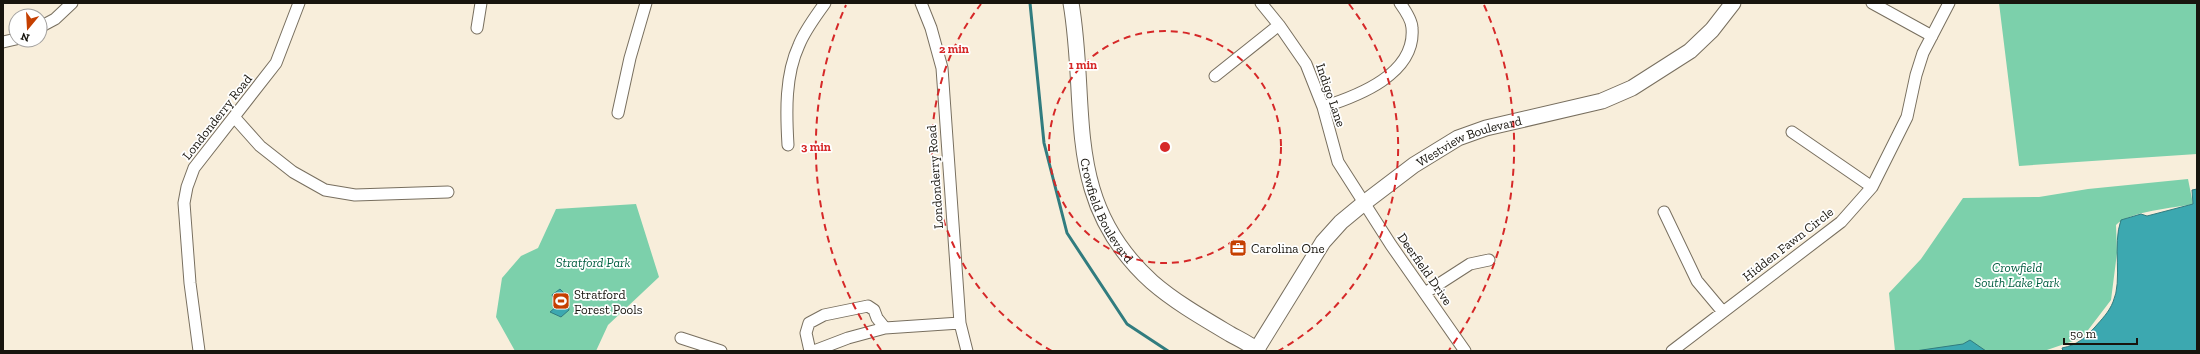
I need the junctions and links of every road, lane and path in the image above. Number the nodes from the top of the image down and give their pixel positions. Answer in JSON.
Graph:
{"nodes":[{"id":1,"x":72,"y":3,"type":"edge"},
{"id":2,"x":299,"y":3,"type":"edge"},
{"id":3,"x":481,"y":3,"type":"edge"},
{"id":4,"x":646,"y":3,"type":"edge"},
{"id":5,"x":825,"y":3,"type":"edge"},
{"id":6,"x":921,"y":3,"type":"edge"},
{"id":7,"x":1071,"y":3,"type":"edge"},
{"id":8,"x":1261,"y":3,"type":"edge"},
{"id":9,"x":1400,"y":3,"type":"edge"},
{"id":10,"x":1733,"y":3,"type":"edge"},
{"id":11,"x":1872,"y":3,"type":"edge"},
{"id":12,"x":1949,"y":3,"type":"edge"},
{"id":13,"x":48,"y":23,"type":"edge"},
{"id":14,"x":1279,"y":25,"type":"junction"},
{"id":15,"x":477,"y":28,"type":"dead end"},
{"id":16,"x":1932,"y":36,"type":"junction"},
{"id":17,"x":1215,"y":76,"type":"dead end"},
{"id":18,"x":1322,"y":107,"type":"junction"},
{"id":19,"x":618,"y":113,"type":"dead end"},
{"id":20,"x":235,"y":118,"type":"junction"},
{"id":21,"x":1792,"y":132,"type":"dead end"},
{"id":22,"x":788,"y":145,"type":"dead end"},
{"id":23,"x":1872,"y":187,"type":"junction"},
{"id":24,"x":448,"y":192,"type":"dead end"},
{"id":25,"x":1364,"y":202,"type":"junction"},
{"id":26,"x":1664,"y":212,"type":"dead end"},
{"id":27,"x":1489,"y":260,"type":"dead end"},
{"id":28,"x":1425,"y":293,"type":"junction"},
{"id":29,"x":1723,"y":312,"type":"junction"},
{"id":30,"x":960,"y":323,"type":"junction"},
{"id":31,"x":884,"y":328,"type":"junction"},
{"id":32,"x":681,"y":338,"type":"dead end"},
{"id":33,"x":1257,"y":350,"type":"edge"},
{"id":34,"x":199,"y":351,"type":"edge"},
{"id":35,"x":721,"y":351,"type":"edge"},
{"id":36,"x":810,"y":351,"type":"edge"},
{"id":37,"x":814,"y":351,"type":"edge"},
{"id":38,"x":967,"y":351,"type":"edge"},
{"id":39,"x":1465,"y":351,"type":"edge"},
{"id":40,"x":1672,"y":351,"type":"edge"}],
"edges":[{"from":1,"to":13,"type":"street"},
{"from":2,"to":20,"type":"street","name":"Londonderry Road"},
{"from":3,"to":15,"type":"street"},
{"from":4,"to":19,"type":"street"},
{"from":5,"to":22,"type":"street"},
{"from":6,"to":30,"type":"street","name":"Londonderry Road"},
{"from":7,"to":33,"type":"street","name":"Crowfield Boulevard"},
{"from":8,"to":14,"type":"street","name":"Indigo Lane"},
{"from":9,"to":18,"type":"street"},
{"from":10,"to":25,"type":"street","name":"Westview Boulevard"},
{"from":11,"to":16,"type":"street"},
{"from":12,"to":16,"type":"street","name":"Hidden Fawn Circle"},
{"from":14,"to":17,"type":"street"},
{"from":14,"to":18,"type":"street","name":"Indigo Lane"},
{"from":16,"to":23,"type":"street","name":"Hidden Fawn Circle"},
{"from":18,"to":25,"type":"street","name":"Indigo Lane"},
{"from":20,"to":24,"type":"street"},
{"from":20,"to":34,"type":"street","name":"Londonderry Road"},
{"from":21,"to":23,"type":"street"},
{"from":23,"to":29,"type":"street","name":"Hidden Fawn Circle"},
{"from":25,"to":28,"type":"street","name":"Deerfield Drive"},
{"from":25,"to":33,"type":"street","name":"Westview Boulevard"},
{"from":26,"to":29,"type":"street"},
{"from":27,"to":28,"type":"street"},
{"from":28,"to":39,"type":"street","name":"Deerfield Drive"},
{"from":29,"to":40,"type":"street","name":"Hidden Fawn Circle"},
{"from":30,"to":31,"type":"street"},
{"from":30,"to":38,"type":"street","name":"Londonderry Road"},
{"from":31,"to":36,"type":"street"},
{"from":31,"to":37,"type":"street"},
{"from":32,"to":35,"type":"street"}]}
